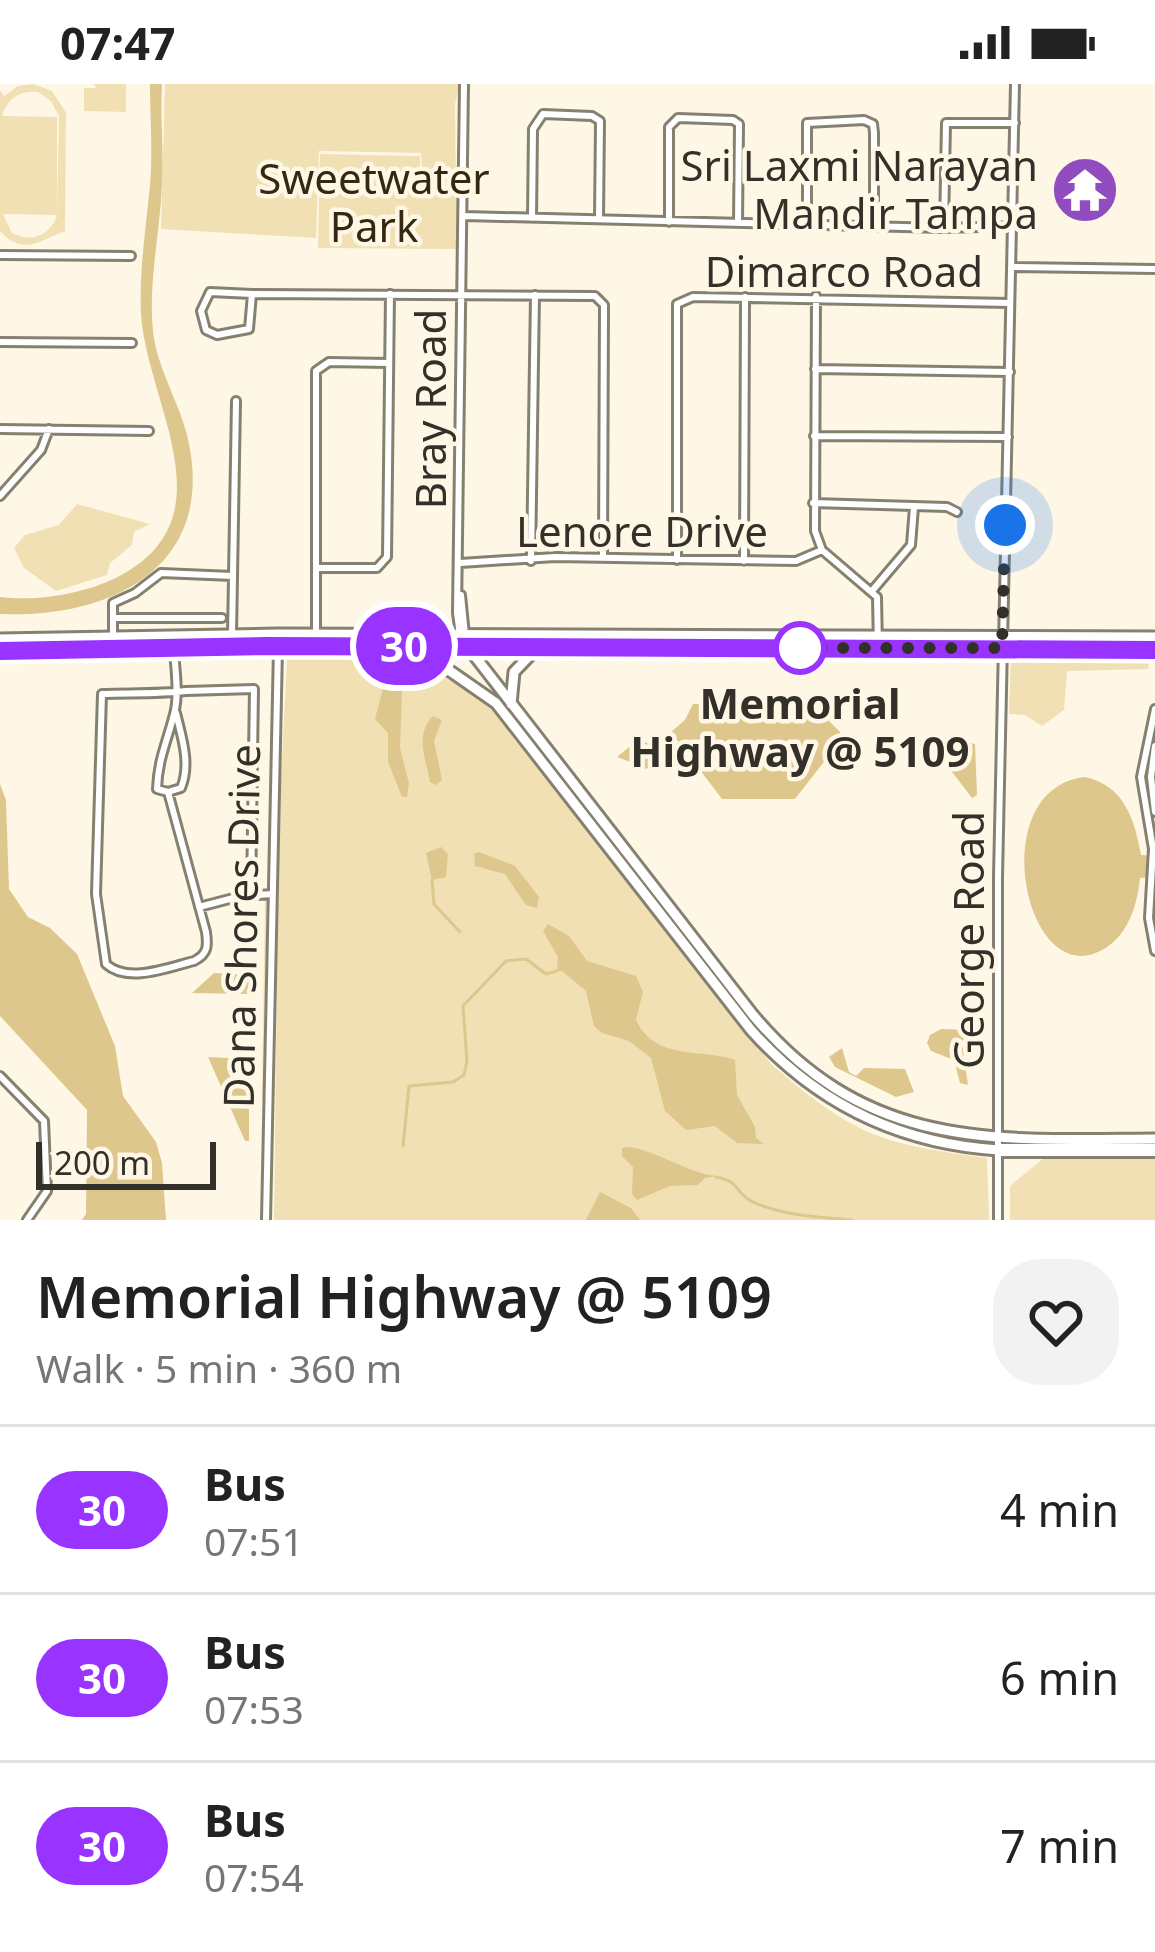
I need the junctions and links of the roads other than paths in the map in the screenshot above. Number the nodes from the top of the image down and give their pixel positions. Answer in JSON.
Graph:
{"nodes":[{"id":1,"x":464,"y":84,"type":"edge"},
{"id":2,"x":1015,"y":84,"type":"edge"},
{"id":3,"x":1015,"y":124,"type":"junction"},
{"id":4,"x":464,"y":216,"type":"junction"},
{"id":5,"x":532,"y":218,"type":"junction"},
{"id":6,"x":599,"y":219,"type":"junction"},
{"id":7,"x":669,"y":222,"type":"junction"},
{"id":8,"x":738,"y":223,"type":"junction"},
{"id":9,"x":807,"y":224,"type":"junction"},
{"id":10,"x":874,"y":226,"type":"junction"},
{"id":11,"x":1013,"y":226,"type":"junction"},
{"id":12,"x":944,"y":228,"type":"junction"},
{"id":13,"x":0,"y":255,"type":"edge"},
{"id":14,"x":131,"y":256,"type":"dead end"},
{"id":15,"x":1012,"y":267,"type":"junction"},
{"id":16,"x":1155,"y":269,"type":"edge"},
{"id":17,"x":462,"y":293,"type":"junction"},
{"id":18,"x":252,"y":294,"type":"junction"},
{"id":19,"x":390,"y":294,"type":"junction"},
{"id":20,"x":535,"y":295,"type":"junction"},
{"id":21,"x":816,"y":296,"type":"junction"},
{"id":22,"x":746,"y":297,"type":"junction"},
{"id":23,"x":1011,"y":303,"type":"junction"},
{"id":24,"x":0,"y":342,"type":"edge"},
{"id":25,"x":132,"y":343,"type":"dead end"},
{"id":26,"x":389,"y":363,"type":"junction"},
{"id":27,"x":815,"y":369,"type":"junction"},
{"id":28,"x":1010,"y":372,"type":"junction"},
{"id":29,"x":236,"y":401,"type":"dead end"},
{"id":30,"x":0,"y":428,"type":"edge"},
{"id":31,"x":49,"y":429,"type":"junction"},
{"id":32,"x":148,"y":431,"type":"dead end"},
{"id":33,"x":814,"y":436,"type":"junction"},
{"id":34,"x":1008,"y":437,"type":"junction"},
{"id":35,"x":0,"y":496,"type":"edge"},
{"id":36,"x":813,"y":503,"type":"junction"},
{"id":37,"x":914,"y":506,"type":"junction"},
{"id":38,"x":957,"y":512,"type":"dead end"},
{"id":39,"x":822,"y":550,"type":"junction"},
{"id":40,"x":603,"y":557,"type":"junction"},
{"id":41,"x":677,"y":560,"type":"junction"},
{"id":42,"x":531,"y":561,"type":"junction"},
{"id":43,"x":744,"y":561,"type":"junction"},
{"id":44,"x":460,"y":563,"type":"junction"},
{"id":45,"x":317,"y":568,"type":"junction"},
{"id":46,"x":233,"y":576,"type":"junction"},
{"id":47,"x":872,"y":591,"type":"junction"},
{"id":48,"x":112,"y":618,"type":"junction"},
{"id":49,"x":222,"y":618,"type":"dead end"},
{"id":50,"x":201,"y":625,"type":"junction"},
{"id":51,"x":1155,"y":638,"type":"edge"},
{"id":52,"x":0,"y":639,"type":"edge"},
{"id":53,"x":462,"y":639,"type":"junction"},
{"id":54,"x":232,"y":640,"type":"junction"},
{"id":55,"x":278,"y":640,"type":"junction"},
{"id":56,"x":316,"y":640,"type":"junction"},
{"id":57,"x":573,"y":641,"type":"junction"},
{"id":58,"x":878,"y":642,"type":"junction"},
{"id":59,"x":1002,"y":642,"type":"junction"},
{"id":60,"x":113,"y":645,"type":"junction"},
{"id":61,"x":368,"y":646,"type":"junction"},
{"id":62,"x":541,"y":647,"type":"junction"},
{"id":63,"x":174,"y":649,"type":"junction"},
{"id":64,"x":1155,"y":650,"type":"edge"},
{"id":65,"x":0,"y":651,"type":"edge"},
{"id":66,"x":176,"y":692,"type":"junction"},
{"id":67,"x":511,"y":704,"type":"junction"},
{"id":68,"x":1155,"y":709,"type":"edge"},
{"id":69,"x":175,"y":710,"type":"junction"},
{"id":70,"x":1155,"y":746,"type":"edge"},
{"id":71,"x":168,"y":792,"type":"junction"},
{"id":72,"x":1155,"y":812,"type":"edge"},
{"id":73,"x":1154,"y":849,"type":"edge"},
{"id":74,"x":1153,"y":884,"type":"edge"},
{"id":75,"x":273,"y":894,"type":"junction"},
{"id":76,"x":251,"y":896,"type":"junction"},
{"id":77,"x":199,"y":907,"type":"junction"},
{"id":78,"x":1155,"y":951,"type":"edge"},
{"id":79,"x":0,"y":1076,"type":"edge"},
{"id":80,"x":1155,"y":1139,"type":"edge"},
{"id":81,"x":999,"y":1144,"type":"junction"},
{"id":82,"x":1155,"y":1150,"type":"edge"},
{"id":83,"x":27,"y":1220,"type":"edge"},
{"id":84,"x":266,"y":1220,"type":"edge"},
{"id":85,"x":998,"y":1220,"type":"edge"}],
"edges":[{"from":1,"to":4,"type":"street","name":"Bray Road"},
{"from":2,"to":3,"type":"street","name":"George Road"},
{"from":3,"to":11,"type":"street","name":"George Road"},
{"from":3,"to":12,"type":"street"},
{"from":4,"to":5,"type":"street"},
{"from":4,"to":17,"type":"street","name":"Bray Road"},
{"from":5,"to":6,"type":"street"},
{"from":5,"to":6,"type":"street"},
{"from":6,"to":7,"type":"street"},
{"from":7,"to":8,"type":"street"},
{"from":7,"to":8,"type":"street"},
{"from":8,"to":9,"type":"street"},
{"from":9,"to":10,"type":"street"},
{"from":9,"to":10,"type":"street"},
{"from":10,"to":12,"type":"street"},
{"from":11,"to":12,"type":"street"},
{"from":11,"to":15,"type":"street","name":"George Road"},
{"from":13,"to":14,"type":"street"},
{"from":15,"to":16,"type":"street"},
{"from":15,"to":23,"type":"street","name":"George Road"},
{"from":17,"to":19,"type":"street"},
{"from":17,"to":20,"type":"street"},
{"from":17,"to":44,"type":"street","name":"Bray Road"},
{"from":18,"to":18,"type":"street"},
{"from":18,"to":19,"type":"street"},
{"from":19,"to":26,"type":"street"},
{"from":20,"to":40,"type":"street"},
{"from":20,"to":42,"type":"street"},
{"from":21,"to":22,"type":"street","name":"Dimarco Road"},
{"from":21,"to":23,"type":"street","name":"Dimarco Road"},
{"from":21,"to":27,"type":"street"},
{"from":22,"to":41,"type":"street","name":"Dimarco Road"},
{"from":22,"to":43,"type":"street"},
{"from":23,"to":28,"type":"street","name":"George Road"},
{"from":24,"to":25,"type":"street"},
{"from":26,"to":45,"type":"street"},
{"from":26,"to":45,"type":"street"},
{"from":27,"to":28,"type":"street"},
{"from":27,"to":33,"type":"street"},
{"from":28,"to":34,"type":"street","name":"George Road"},
{"from":29,"to":46,"type":"street"},
{"from":30,"to":31,"type":"street"},
{"from":31,"to":32,"type":"street"},
{"from":31,"to":35,"type":"street"},
{"from":33,"to":34,"type":"street"},
{"from":33,"to":36,"type":"street"},
{"from":34,"to":59,"type":"street","name":"George Road"},
{"from":36,"to":37,"type":"street"},
{"from":36,"to":39,"type":"street"},
{"from":37,"to":38,"type":"street"},
{"from":37,"to":47,"type":"street"},
{"from":39,"to":43,"type":"street","name":"Lenore Drive"},
{"from":39,"to":47,"type":"street"},
{"from":40,"to":41,"type":"street","name":"Lenore Drive"},
{"from":40,"to":42,"type":"street","name":"Lenore Drive"},
{"from":41,"to":43,"type":"street","name":"Lenore Drive"},
{"from":42,"to":44,"type":"street","name":"Lenore Drive"},
{"from":44,"to":53,"type":"street","name":"Bray Road"},
{"from":45,"to":56,"type":"street"},
{"from":46,"to":48,"type":"street"},
{"from":46,"to":54,"type":"street"},
{"from":47,"to":58,"type":"street"},
{"from":48,"to":50,"type":"street"},
{"from":48,"to":60,"type":"street"},
{"from":49,"to":50,"type":"street"},
{"from":50,"to":54,"type":"main road"},
{"from":50,"to":60,"type":"main road"},
{"from":51,"to":59,"type":"main road"},
{"from":52,"to":60,"type":"main road"},
{"from":53,"to":56,"type":"main road"},
{"from":53,"to":57,"type":"main road"},
{"from":53,"to":61,"type":"main road"},
{"from":53,"to":62,"type":"main road"},
{"from":53,"to":67,"type":"main road"},
{"from":54,"to":55,"type":"main road"},
{"from":54,"to":63,"type":"main road"},
{"from":55,"to":56,"type":"main road"},
{"from":55,"to":75,"type":"street","name":"Dana Shores Drive"},
{"from":56,"to":61,"type":"main road"},
{"from":57,"to":58,"type":"main road"},
{"from":57,"to":62,"type":"main road"},
{"from":58,"to":59,"type":"main road"},
{"from":59,"to":64,"type":"main road"},
{"from":59,"to":81,"type":"street","name":"George Road"},
{"from":60,"to":63,"type":"main road"},
{"from":60,"to":65,"type":"main road"},
{"from":61,"to":81,"type":"main road"},
{"from":62,"to":67,"type":"main road"},
{"from":63,"to":66,"type":"street"},
{"from":66,"to":69,"type":"street"},
{"from":66,"to":76,"type":"street"},
{"from":66,"to":77,"type":"street"},
{"from":67,"to":81,"type":"main road"},
{"from":68,"to":73,"type":"street"},
{"from":69,"to":71,"type":"street"},
{"from":69,"to":71,"type":"street"},
{"from":70,"to":72,"type":"street"},
{"from":71,"to":77,"type":"street"},
{"from":73,"to":74,"type":"street"},
{"from":74,"to":78,"type":"street"},
{"from":75,"to":76,"type":"street"},
{"from":75,"to":84,"type":"street","name":"Dana Shores Drive"},
{"from":76,"to":77,"type":"street"},
{"from":79,"to":83,"type":"street"},
{"from":80,"to":81,"type":"main road"},
{"from":81,"to":82,"type":"highway"},
{"from":81,"to":85,"type":"street","name":"George Road"}]}
